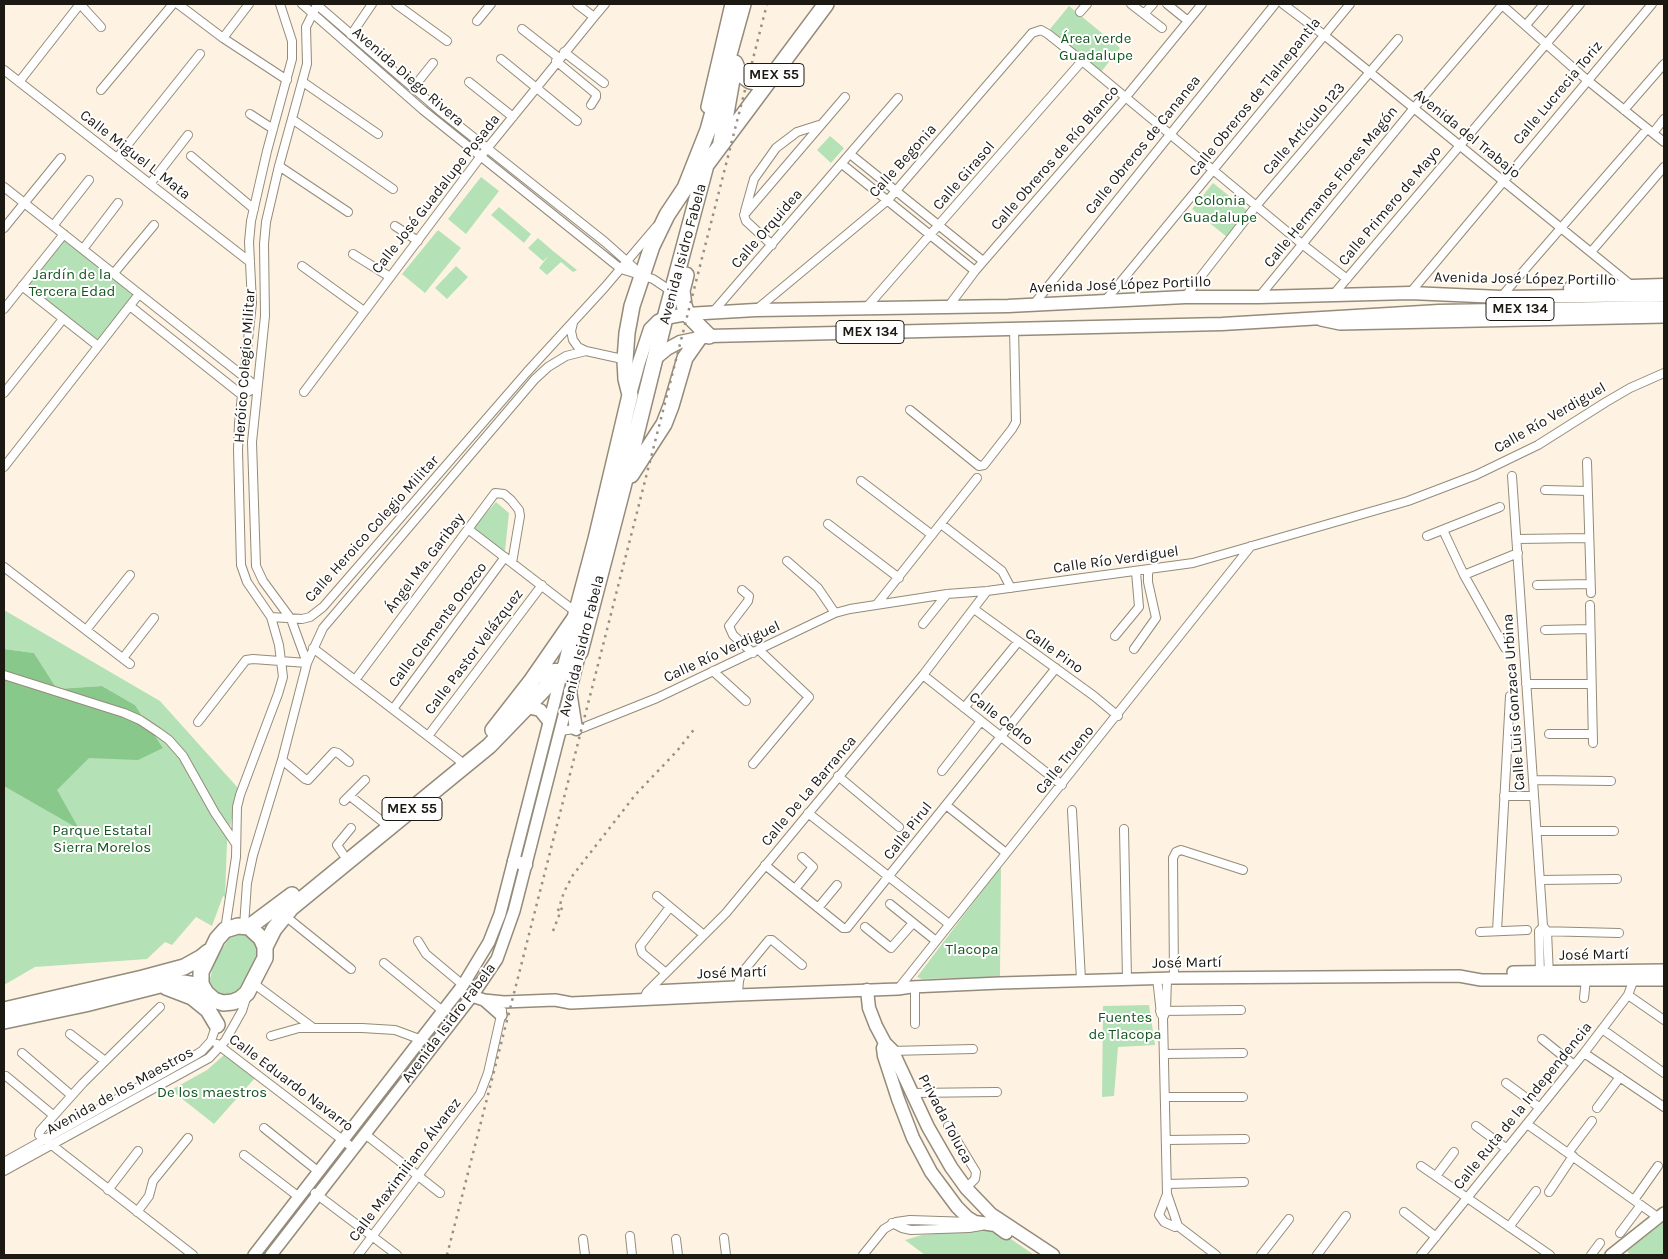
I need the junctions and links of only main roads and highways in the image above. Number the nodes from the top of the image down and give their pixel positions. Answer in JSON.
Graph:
{"nodes":[{"id":1,"x":732,"y":4,"type":"edge"},
{"id":2,"x":743,"y":4,"type":"edge"},
{"id":3,"x":749,"y":4,"type":"edge"},
{"id":4,"x":826,"y":4,"type":"edge"},
{"id":5,"x":735,"y":63,"type":"junction"},
{"id":6,"x":770,"y":80,"type":"junction"},
{"id":7,"x":720,"y":144,"type":"junction"},
{"id":8,"x":693,"y":164,"type":"junction"},
{"id":9,"x":1664,"y":286,"type":"edge"},
{"id":10,"x":1664,"y":295,"type":"edge"},
{"id":11,"x":1516,"y":296,"type":"junction"},
{"id":12,"x":691,"y":307,"type":"junction"},
{"id":13,"x":948,"y":307,"type":"junction"},
{"id":14,"x":1664,"y":307,"type":"edge"},
{"id":15,"x":1664,"y":317,"type":"edge"},
{"id":16,"x":665,"y":318,"type":"junction"},
{"id":17,"x":1320,"y":319,"type":"junction"},
{"id":18,"x":949,"y":330,"type":"junction"},
{"id":19,"x":704,"y":337,"type":"junction"},
{"id":20,"x":656,"y":358,"type":"junction"},
{"id":21,"x":632,"y":361,"type":"junction"},
{"id":22,"x":624,"y":487,"type":"junction"},
{"id":23,"x":576,"y":615,"type":"junction"},
{"id":24,"x":567,"y":674,"type":"junction"},
{"id":25,"x":532,"y":680,"type":"junction"},
{"id":26,"x":570,"y":691,"type":"junction"},
{"id":27,"x":527,"y":707,"type":"junction"},
{"id":28,"x":548,"y":720,"type":"junction"},
{"id":29,"x":576,"y":729,"type":"road end"},
{"id":30,"x":520,"y":863,"type":"junction"},
{"id":31,"x":246,"y":927,"type":"junction"},
{"id":32,"x":265,"y":947,"type":"junction"},
{"id":33,"x":211,"y":949,"type":"junction"},
{"id":34,"x":1664,"y":970,"type":"edge"},
{"id":35,"x":1544,"y":975,"type":"junction"},
{"id":36,"x":1636,"y":975,"type":"junction"},
{"id":37,"x":1664,"y":980,"type":"edge"},
{"id":38,"x":160,"y":985,"type":"junction"},
{"id":39,"x":907,"y":987,"type":"junction"},
{"id":40,"x":867,"y":990,"type":"junction"},
{"id":41,"x":739,"y":991,"type":"junction"},
{"id":42,"x":206,"y":993,"type":"junction"},
{"id":43,"x":472,"y":996,"type":"junction"},
{"id":44,"x":484,"y":1000,"type":"junction"},
{"id":45,"x":4,"y":1010,"type":"edge"},
{"id":46,"x":501,"y":1015,"type":"road end"},
{"id":47,"x":4,"y":1021,"type":"edge"},
{"id":48,"x":217,"y":1025,"type":"road end"},
{"id":49,"x":887,"y":1048,"type":"junction"},
{"id":50,"x":1662,"y":1215,"type":"edge"},
{"id":51,"x":987,"y":1220,"type":"junction"},
{"id":52,"x":1616,"y":1254,"type":"edge"},
{"id":53,"x":254,"y":1255,"type":"edge"},
{"id":54,"x":270,"y":1255,"type":"edge"},
{"id":55,"x":1039,"y":1255,"type":"edge"},
{"id":56,"x":1053,"y":1255,"type":"edge"}],
"edges":[{"from":1,"to":8,"type":"main road","number":"MEX 55"},
{"from":2,"to":8,"type":"highway","name":"Avenida Isidro Fabela","number":"MEX 55"},
{"from":3,"to":5,"type":"highway","name":"Avenida Isidro Fabela"},
{"from":4,"to":6,"type":"highway","number":"MEX 55"},
{"from":5,"to":6,"type":"highway"},
{"from":5,"to":7,"type":"highway","name":"Avenida Isidro Fabela"},
{"from":6,"to":7,"type":"highway","number":"MEX 55"},
{"from":7,"to":12,"type":"highway","name":"Avenida Isidro Fabela"},
{"from":8,"to":21,"type":"highway","name":"Avenida Isidro Fabela","number":"MEX 55"},
{"from":9,"to":11,"type":"main road"},
{"from":10,"to":11,"type":"main road","name":"Avenida José López Portillo","number":"MEX 134"},
{"from":11,"to":13,"type":"main road","name":"Avenida José López Portillo","number":"MEX 134"},
{"from":12,"to":13,"type":"main road","name":"Avenida José López Portillo","number":"MEX 134"},
{"from":12,"to":16,"type":"highway","name":"Avenida Isidro Fabela"},
{"from":12,"to":16,"type":"main road","name":"Avenida José López Portillo","number":"MEX 134"},
{"from":12,"to":19,"type":"highway"},
{"from":13,"to":18,"type":"main road"},
{"from":14,"to":17,"type":"main road","name":"Avenida José López Portillo","number":"MEX 134"},
{"from":15,"to":17,"type":"main road"},
{"from":16,"to":20,"type":"highway","name":"Avenida Isidro Fabela"},
{"from":16,"to":21,"type":"main road","number":"MEX 55"},
{"from":17,"to":18,"type":"main road","name":"Avenida José López Portillo","number":"MEX 134"},
{"from":18,"to":19,"type":"main road","name":"Avenida José López Portillo","number":"MEX 134"},
{"from":19,"to":20,"type":"main road","name":"Avenida José López Portillo","number":"MEX 134"},
{"from":19,"to":22,"type":"highway"},
{"from":20,"to":22,"type":"highway","name":"Avenida Isidro Fabela"},
{"from":21,"to":23,"type":"highway","name":"Avenida Isidro Fabela","number":"MEX 55"},
{"from":22,"to":24,"type":"highway","name":"Avenida Isidro Fabela"},
{"from":23,"to":24,"type":"main road","name":"Avenida Isidro Fabela","number":"MEX 55"},
{"from":23,"to":25,"type":"highway","number":"MEX 55"},
{"from":24,"to":25,"type":"main road"},
{"from":24,"to":26,"type":"main road","name":"Avenida Isidro Fabela","number":"MEX 55"},
{"from":24,"to":27,"type":"highway","number":"MEX 55"},
{"from":24,"to":28,"type":"main road","name":"Avenida Isidro Fabela","number":"MEX 55"},
{"from":25,"to":31,"type":"highway","number":"MEX 55"},
{"from":26,"to":29,"type":"main road"},
{"from":26,"to":30,"type":"main road","name":"Avenida Isidro Fabela","number":"MEX 55"},
{"from":27,"to":28,"type":"main road"},
{"from":27,"to":32,"type":"highway","number":"MEX 55"},
{"from":28,"to":30,"type":"main road","name":"Avenida Isidro Fabela","number":"MEX 55"},
{"from":30,"to":43,"type":"main road","name":"Avenida Isidro Fabela","number":"MEX 55"},
{"from":30,"to":53,"type":"main road","name":"Avenida Isidro Fabela","number":"MEX 55"},
{"from":31,"to":32,"type":"highway"},
{"from":31,"to":33,"type":"highway"},
{"from":32,"to":42,"type":"highway"},
{"from":33,"to":42,"type":"highway"},
{"from":33,"to":45,"type":"highway"},
{"from":34,"to":36,"type":"main road","name":"José Martí"},
{"from":35,"to":36,"type":"main road","name":"José Martí"},
{"from":35,"to":36,"type":"main road","name":"José Martí"},
{"from":35,"to":39,"type":"main road","name":"José Martí"},
{"from":36,"to":37,"type":"main road","name":"José Martí"},
{"from":38,"to":42,"type":"highway"},
{"from":38,"to":47,"type":"highway"},
{"from":38,"to":48,"type":"highway"},
{"from":39,"to":40,"type":"main road","name":"José Martí"},
{"from":39,"to":41,"type":"main road","name":"José Martí"},
{"from":40,"to":41,"type":"main road","name":"José Martí"},
{"from":40,"to":49,"type":"main road","name":"Privada Toluca"},
{"from":41,"to":44,"type":"main road","name":"José Martí"},
{"from":43,"to":44,"type":"main road","name":"José Martí"},
{"from":43,"to":54,"type":"main road","name":"Avenida Isidro Fabela","number":"MEX 55"},
{"from":44,"to":46,"type":"main road"},
{"from":49,"to":51,"type":"main road","name":"Privada Toluca"},
{"from":49,"to":51,"type":"main road","name":"Privada Toluca"},
{"from":50,"to":52,"type":"main road"},
{"from":51,"to":55,"type":"main road"},
{"from":51,"to":56,"type":"main road"}]}
